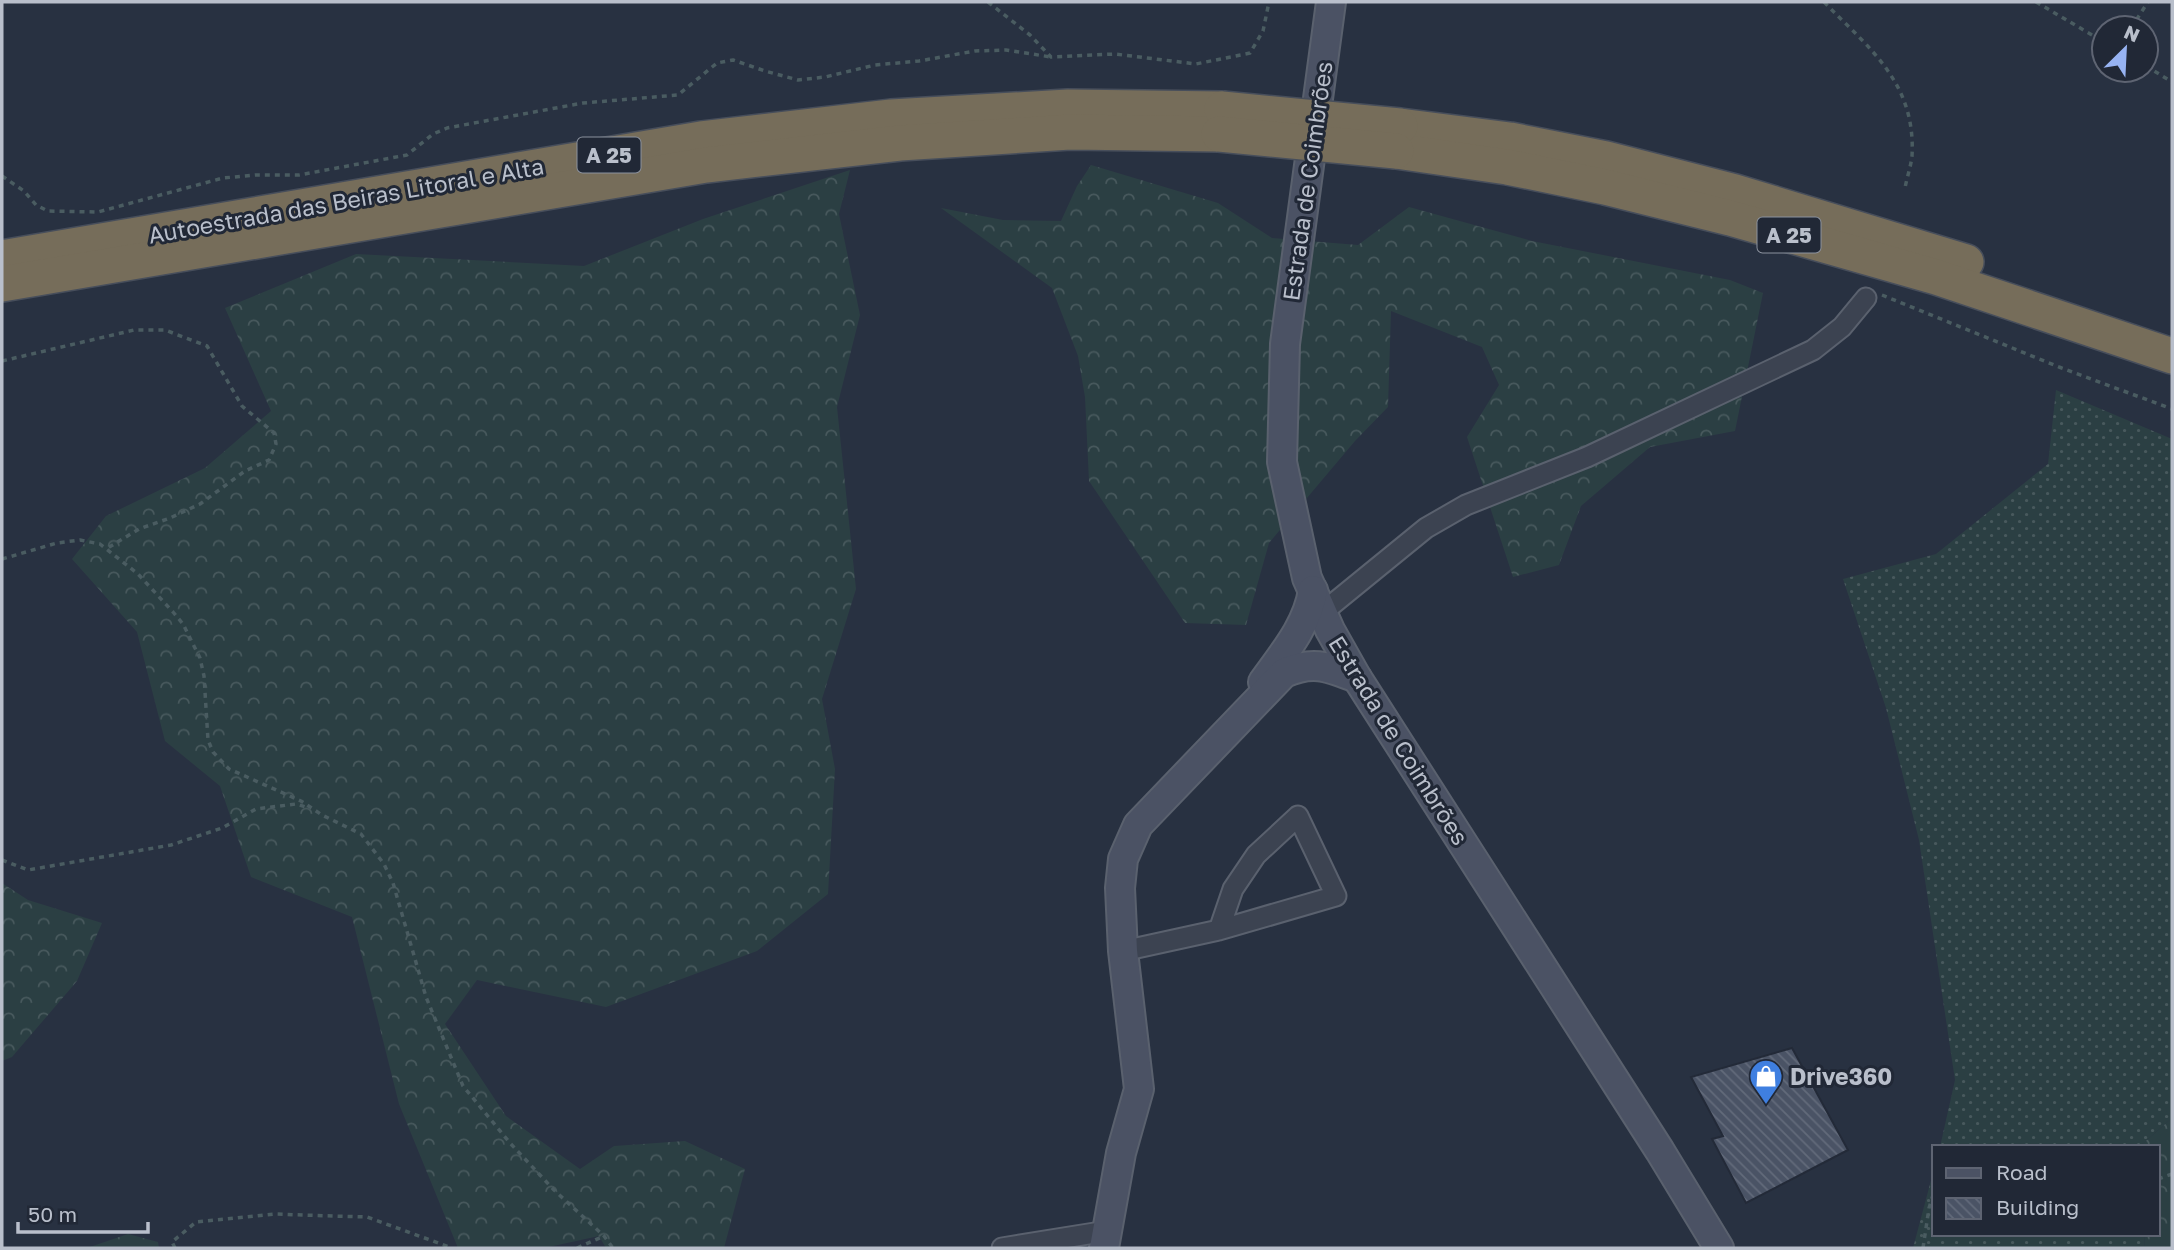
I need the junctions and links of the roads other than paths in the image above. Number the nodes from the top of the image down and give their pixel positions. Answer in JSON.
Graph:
{"nodes":[{"id":1,"x":1331,"y":2,"type":"edge"},
{"id":2,"x":1220,"y":122,"type":"junction"},
{"id":3,"x":1398,"y":138,"type":"junction"},
{"id":4,"x":2,"y":258,"type":"edge"},
{"id":5,"x":2,"y":284,"type":"edge"},
{"id":6,"x":1866,"y":298,"type":"road end"},
{"id":7,"x":2172,"y":330,"type":"edge"},
{"id":8,"x":2172,"y":356,"type":"edge"},
{"id":9,"x":1322,"y":611,"type":"junction"},
{"id":10,"x":1284,"y":673,"type":"junction"},
{"id":11,"x":1357,"y":678,"type":"junction"},
{"id":12,"x":1225,"y":733,"type":"junction"},
{"id":13,"x":1219,"y":930,"type":"junction"},
{"id":14,"x":1122,"y":951,"type":"junction"},
{"id":15,"x":1105,"y":1240,"type":"edge"},
{"id":16,"x":1002,"y":1248,"type":"edge"},
{"id":17,"x":1719,"y":1248,"type":"edge"}],
"edges":[{"from":1,"to":9,"type":"street","name":"Estrada de Coimbrões"},
{"from":2,"to":3,"type":"highway","name":"Autoestrada das Beiras Litoral e Alta","number":"A 25","bridge":true},
{"from":2,"to":4,"type":"highway","name":"Autoestrada das Beiras Litoral e Alta","number":"A 25"},
{"from":2,"to":5,"type":"highway","name":"Autoestrada das Beiras Litoral e Alta","number":"A 25"},
{"from":3,"to":7,"type":"highway","name":"Autoestrada das Beiras Litoral e Alta","number":"A 25"},
{"from":3,"to":8,"type":"highway","name":"Autoestrada das Beiras Litoral e Alta","number":"A 25"},
{"from":6,"to":9,"type":"street"},
{"from":9,"to":10,"type":"street"},
{"from":9,"to":11,"type":"street","name":"Estrada de Coimbrões"},
{"from":9,"to":12,"type":"street"},
{"from":10,"to":11,"type":"street"},
{"from":10,"to":12,"type":"street"},
{"from":11,"to":17,"type":"street","name":"Estrada de Coimbrões"},
{"from":12,"to":14,"type":"street"},
{"from":13,"to":13,"type":"street"},
{"from":13,"to":14,"type":"street"},
{"from":14,"to":15,"type":"street"},
{"from":15,"to":16,"type":"street"}]}
